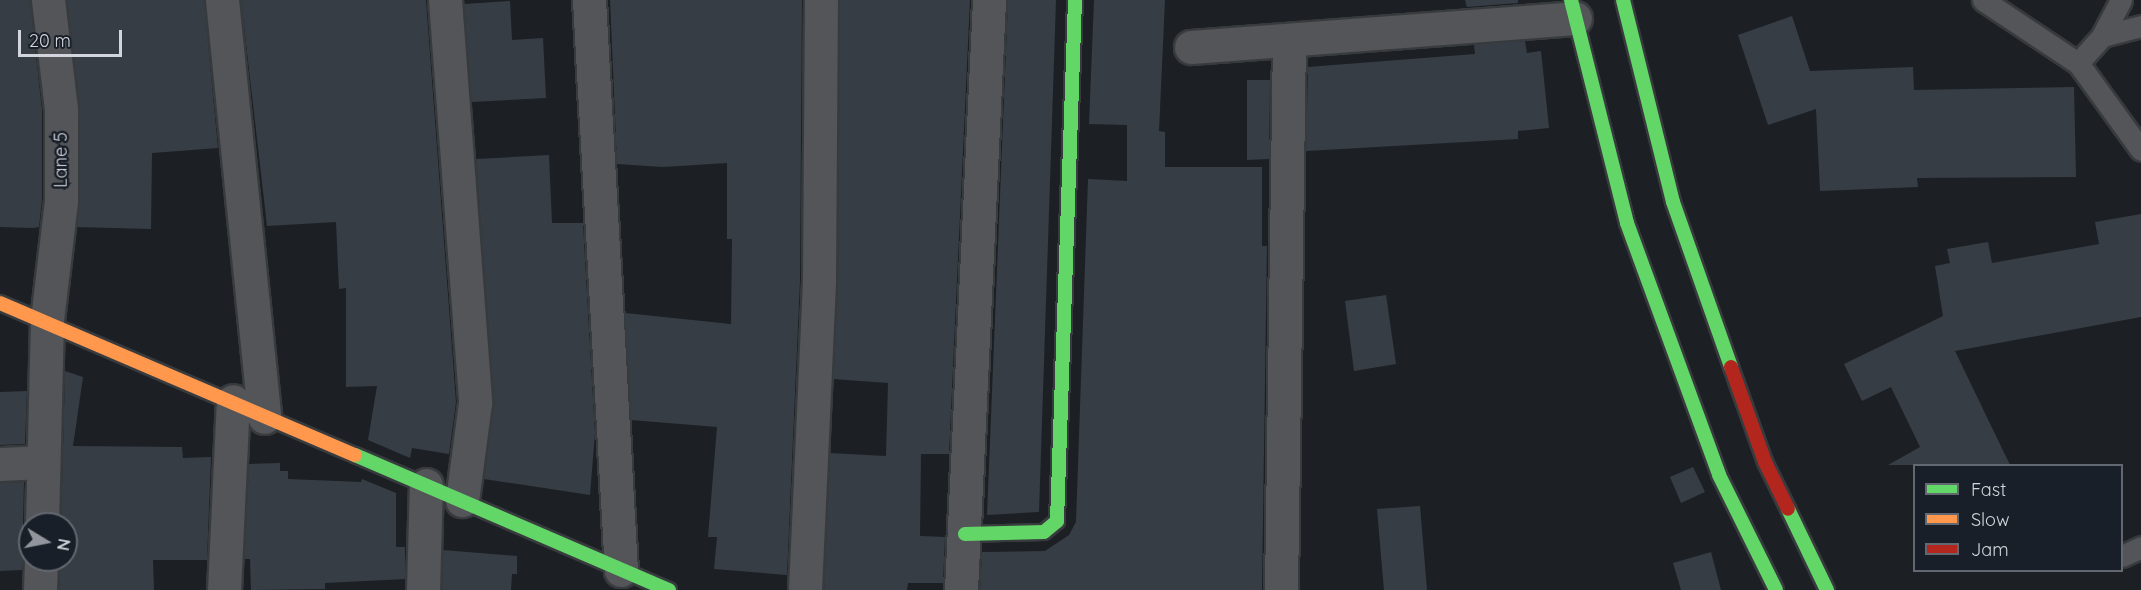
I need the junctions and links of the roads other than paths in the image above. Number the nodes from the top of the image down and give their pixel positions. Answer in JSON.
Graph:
{"nodes":[{"id":1,"x":48,"y":0,"type":"edge"},
{"id":2,"x":222,"y":0,"type":"edge"},
{"id":3,"x":446,"y":0,"type":"edge"},
{"id":4,"x":588,"y":0,"type":"edge"},
{"id":5,"x":821,"y":0,"type":"edge"},
{"id":6,"x":989,"y":0,"type":"edge"},
{"id":7,"x":1075,"y":0,"type":"edge"},
{"id":8,"x":1623,"y":0,"type":"edge"},
{"id":9,"x":1983,"y":0,"type":"edge"},
{"id":10,"x":2121,"y":0,"type":"edge"},
{"id":11,"x":1573,"y":9,"type":"edge"},
{"id":12,"x":2141,"y":26,"type":"edge"},
{"id":13,"x":2102,"y":36,"type":"junction"},
{"id":14,"x":1289,"y":40,"type":"junction"},
{"id":15,"x":1191,"y":47,"type":"dead end"},
{"id":16,"x":2078,"y":63,"type":"junction"},
{"id":17,"x":2141,"y":150,"type":"edge"},
{"id":18,"x":0,"y":303,"type":"edge"},
{"id":19,"x":47,"y":320,"type":"junction"},
{"id":20,"x":233,"y":401,"type":"junction"},
{"id":21,"x":264,"y":417,"type":"junction"},
{"id":22,"x":43,"y":462,"type":"junction"},
{"id":23,"x":0,"y":464,"type":"edge"},
{"id":24,"x":426,"y":485,"type":"junction"},
{"id":25,"x":462,"y":501,"type":"junction"},
{"id":26,"x":42,"y":512,"type":"edge"},
{"id":27,"x":965,"y":534,"type":"junction"},
{"id":28,"x":2141,"y":547,"type":"edge"},
{"id":29,"x":2123,"y":555,"type":"edge"},
{"id":30,"x":621,"y":570,"type":"junction"},
{"id":31,"x":41,"y":572,"type":"edge"},
{"id":32,"x":40,"y":590,"type":"edge"},
{"id":33,"x":224,"y":590,"type":"edge"},
{"id":34,"x":423,"y":590,"type":"edge"},
{"id":35,"x":669,"y":590,"type":"edge"},
{"id":36,"x":805,"y":590,"type":"edge"},
{"id":37,"x":961,"y":590,"type":"edge"},
{"id":38,"x":1281,"y":590,"type":"edge"},
{"id":39,"x":1776,"y":590,"type":"edge"},
{"id":40,"x":1827,"y":590,"type":"edge"}],
"edges":[{"from":1,"to":19,"type":"street","name":"Lane 5"},
{"from":2,"to":21,"type":"street"},
{"from":3,"to":25,"type":"street"},
{"from":4,"to":30,"type":"street"},
{"from":5,"to":36,"type":"street"},
{"from":6,"to":27,"type":"street"},
{"from":7,"to":27,"type":"street"},
{"from":8,"to":40,"type":"street"},
{"from":9,"to":16,"type":"lane"},
{"from":10,"to":13,"type":"lane"},
{"from":11,"to":14,"type":"street"},
{"from":11,"to":39,"type":"street"},
{"from":12,"to":13,"type":"lane"},
{"from":13,"to":16,"type":"lane"},
{"from":14,"to":15,"type":"street"},
{"from":14,"to":38,"type":"street"},
{"from":16,"to":17,"type":"lane"},
{"from":18,"to":19,"type":"street"},
{"from":19,"to":20,"type":"street"},
{"from":19,"to":22,"type":"street","name":"Lane 5"},
{"from":20,"to":21,"type":"street"},
{"from":20,"to":33,"type":"street"},
{"from":21,"to":24,"type":"street"},
{"from":22,"to":23,"type":"street"},
{"from":22,"to":26,"type":"street","name":"Lane 5"},
{"from":24,"to":25,"type":"street"},
{"from":24,"to":34,"type":"street"},
{"from":25,"to":30,"type":"street"},
{"from":27,"to":37,"type":"street"},
{"from":28,"to":29,"type":"lane"},
{"from":30,"to":35,"type":"street"},
{"from":31,"to":32,"type":"street"}]}
